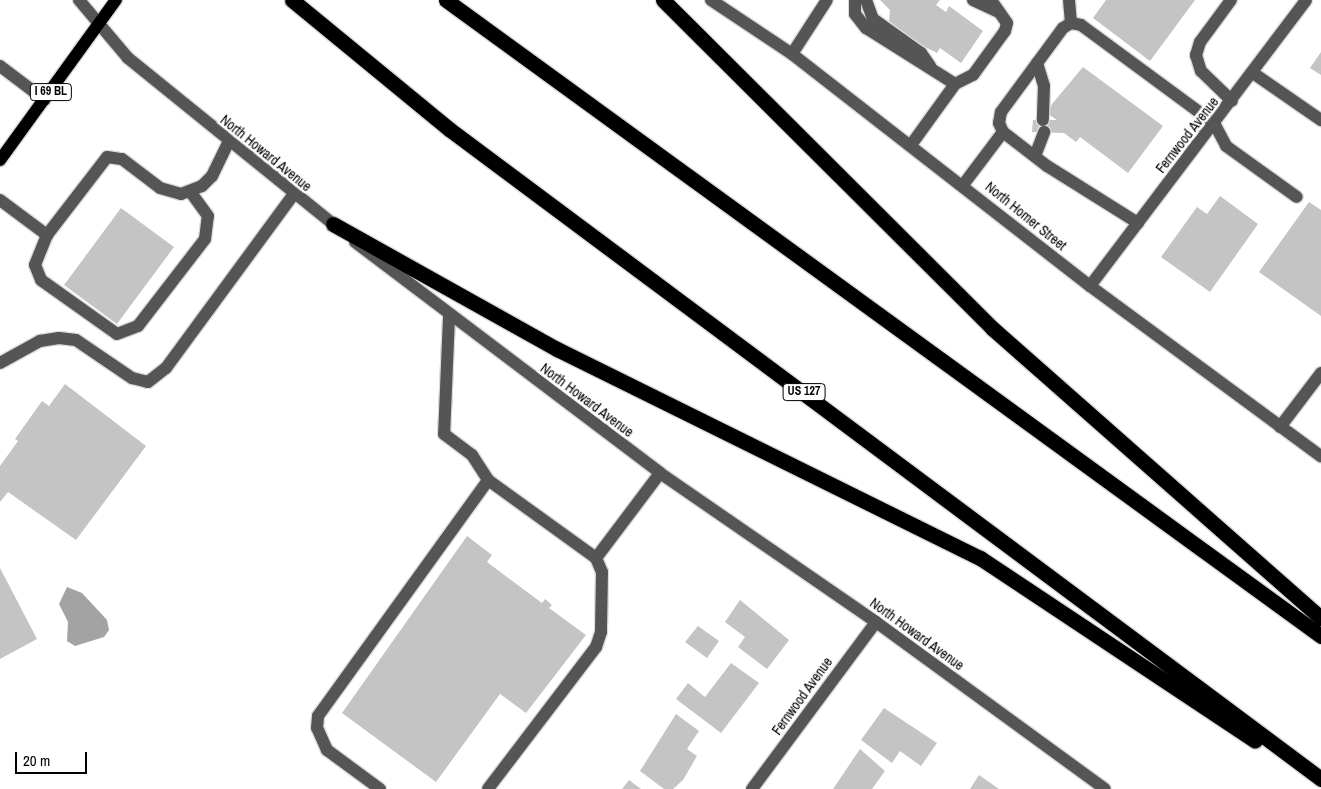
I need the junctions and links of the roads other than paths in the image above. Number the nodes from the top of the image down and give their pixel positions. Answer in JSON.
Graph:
{"nodes":[{"id":1,"x":79,"y":0,"type":"edge"},
{"id":2,"x":116,"y":0,"type":"edge"},
{"id":3,"x":292,"y":0,"type":"edge"},
{"id":4,"x":446,"y":0,"type":"edge"},
{"id":5,"x":663,"y":0,"type":"edge"},
{"id":6,"x":711,"y":0,"type":"edge"},
{"id":7,"x":827,"y":0,"type":"edge"},
{"id":8,"x":855,"y":0,"type":"edge"},
{"id":9,"x":866,"y":0,"type":"edge"},
{"id":10,"x":973,"y":0,"type":"edge"},
{"id":11,"x":991,"y":0,"type":"edge"},
{"id":12,"x":1069,"y":0,"type":"edge"},
{"id":13,"x":1231,"y":0,"type":"edge"},
{"id":14,"x":1306,"y":0,"type":"edge"},
{"id":15,"x":999,"y":12,"type":"junction"},
{"id":16,"x":100,"y":23,"type":"junction"},
{"id":17,"x":1072,"y":23,"type":"junction"},
{"id":18,"x":792,"y":54,"type":"junction"},
{"id":19,"x":1037,"y":63,"type":"junction"},
{"id":20,"x":0,"y":66,"type":"edge"},
{"id":21,"x":930,"y":66,"type":"junction"},
{"id":22,"x":1252,"y":73,"type":"junction"},
{"id":23,"x":955,"y":84,"type":"junction"},
{"id":24,"x":45,"y":100,"type":"junction"},
{"id":25,"x":1232,"y":101,"type":"junction"},
{"id":26,"x":1321,"y":120,"type":"edge"},
{"id":27,"x":1214,"y":123,"type":"junction"},
{"id":28,"x":1003,"y":132,"type":"junction"},
{"id":29,"x":228,"y":143,"type":"junction"},
{"id":30,"x":911,"y":145,"type":"junction"},
{"id":31,"x":1035,"y":156,"type":"junction"},
{"id":32,"x":0,"y":160,"type":"edge"},
{"id":33,"x":963,"y":185,"type":"junction"},
{"id":34,"x":191,"y":192,"type":"junction"},
{"id":35,"x":293,"y":195,"type":"junction"},
{"id":36,"x":1297,"y":197,"type":"dead end"},
{"id":37,"x":0,"y":200,"type":"edge"},
{"id":38,"x":1138,"y":223,"type":"junction"},
{"id":39,"x":333,"y":224,"type":"junction"},
{"id":40,"x":47,"y":235,"type":"junction"},
{"id":41,"x":1090,"y":286,"type":"junction"},
{"id":42,"x":449,"y":317,"type":"junction"},
{"id":43,"x":0,"y":363,"type":"edge"},
{"id":44,"x":1321,"y":373,"type":"edge"},
{"id":45,"x":1280,"y":427,"type":"junction"},
{"id":46,"x":1321,"y":456,"type":"edge"},
{"id":47,"x":660,"y":473,"type":"junction"},
{"id":48,"x":488,"y":480,"type":"junction"},
{"id":49,"x":596,"y":558,"type":"junction"},
{"id":50,"x":1321,"y":618,"type":"edge"},
{"id":51,"x":876,"y":622,"type":"junction"},
{"id":52,"x":1321,"y":636,"type":"edge"},
{"id":53,"x":1321,"y":779,"type":"edge"},
{"id":54,"x":1321,"y":783,"type":"edge"},
{"id":55,"x":380,"y":789,"type":"edge"},
{"id":56,"x":488,"y":789,"type":"edge"},
{"id":57,"x":752,"y":789,"type":"edge"},
{"id":58,"x":1105,"y":789,"type":"edge"}],
"edges":[{"from":1,"to":16,"type":"street","name":"North Howard Avenue"},
{"from":2,"to":16,"type":"main road","number":"I 69 BL"},
{"from":3,"to":53,"type":"highway","number":"US 127"},
{"from":4,"to":52,"type":"highway"},
{"from":5,"to":50,"type":"highway"},
{"from":6,"to":18,"type":"street","name":"North Homer Street"},
{"from":7,"to":18,"type":"street"},
{"from":8,"to":21,"type":"street"},
{"from":9,"to":21,"type":"street"},
{"from":10,"to":15,"type":"street"},
{"from":11,"to":15,"type":"street"},
{"from":12,"to":17,"type":"street"},
{"from":13,"to":25,"type":"street"},
{"from":14,"to":22,"type":"street","name":"Fernwood Avenue"},
{"from":15,"to":23,"type":"street"},
{"from":16,"to":24,"type":"main road","number":"I 69 BL"},
{"from":16,"to":29,"type":"street","name":"North Howard Avenue"},
{"from":17,"to":19,"type":"street"},
{"from":17,"to":27,"type":"street"},
{"from":18,"to":30,"type":"street","name":"North Homer Street"},
{"from":19,"to":28,"type":"street"},
{"from":19,"to":31,"type":"street"},
{"from":20,"to":24,"type":"street"},
{"from":21,"to":23,"type":"street"},
{"from":22,"to":25,"type":"street","name":"Fernwood Avenue"},
{"from":22,"to":26,"type":"street"},
{"from":23,"to":30,"type":"street"},
{"from":24,"to":32,"type":"main road","number":"I 69 BL"},
{"from":25,"to":27,"type":"street","name":"Fernwood Avenue"},
{"from":27,"to":36,"type":"street"},
{"from":27,"to":38,"type":"street","name":"Fernwood Avenue"},
{"from":28,"to":31,"type":"street"},
{"from":28,"to":33,"type":"street"},
{"from":29,"to":34,"type":"street"},
{"from":29,"to":35,"type":"street","name":"North Howard Avenue"},
{"from":30,"to":33,"type":"street","name":"North Homer Street"},
{"from":31,"to":38,"type":"street"},
{"from":33,"to":41,"type":"street","name":"North Homer Street"},
{"from":34,"to":40,"type":"street"},
{"from":34,"to":40,"type":"street"},
{"from":35,"to":39,"type":"street","name":"North Howard Avenue"},
{"from":35,"to":43,"type":"street"},
{"from":37,"to":40,"type":"street"},
{"from":38,"to":41,"type":"street","name":"Fernwood Avenue"},
{"from":39,"to":42,"type":"street","name":"North Howard Avenue"},
{"from":39,"to":54,"type":"highway"},
{"from":41,"to":45,"type":"street","name":"North Homer Street"},
{"from":42,"to":47,"type":"street","name":"North Howard Avenue"},
{"from":42,"to":48,"type":"street"},
{"from":44,"to":45,"type":"street"},
{"from":45,"to":46,"type":"street","name":"North Homer Street"},
{"from":47,"to":49,"type":"street"},
{"from":47,"to":51,"type":"street","name":"North Howard Avenue"},
{"from":48,"to":49,"type":"street"},
{"from":48,"to":55,"type":"street"},
{"from":49,"to":56,"type":"street"},
{"from":51,"to":57,"type":"street","name":"Fernwood Avenue"},
{"from":51,"to":58,"type":"street","name":"North Howard Avenue"}]}
